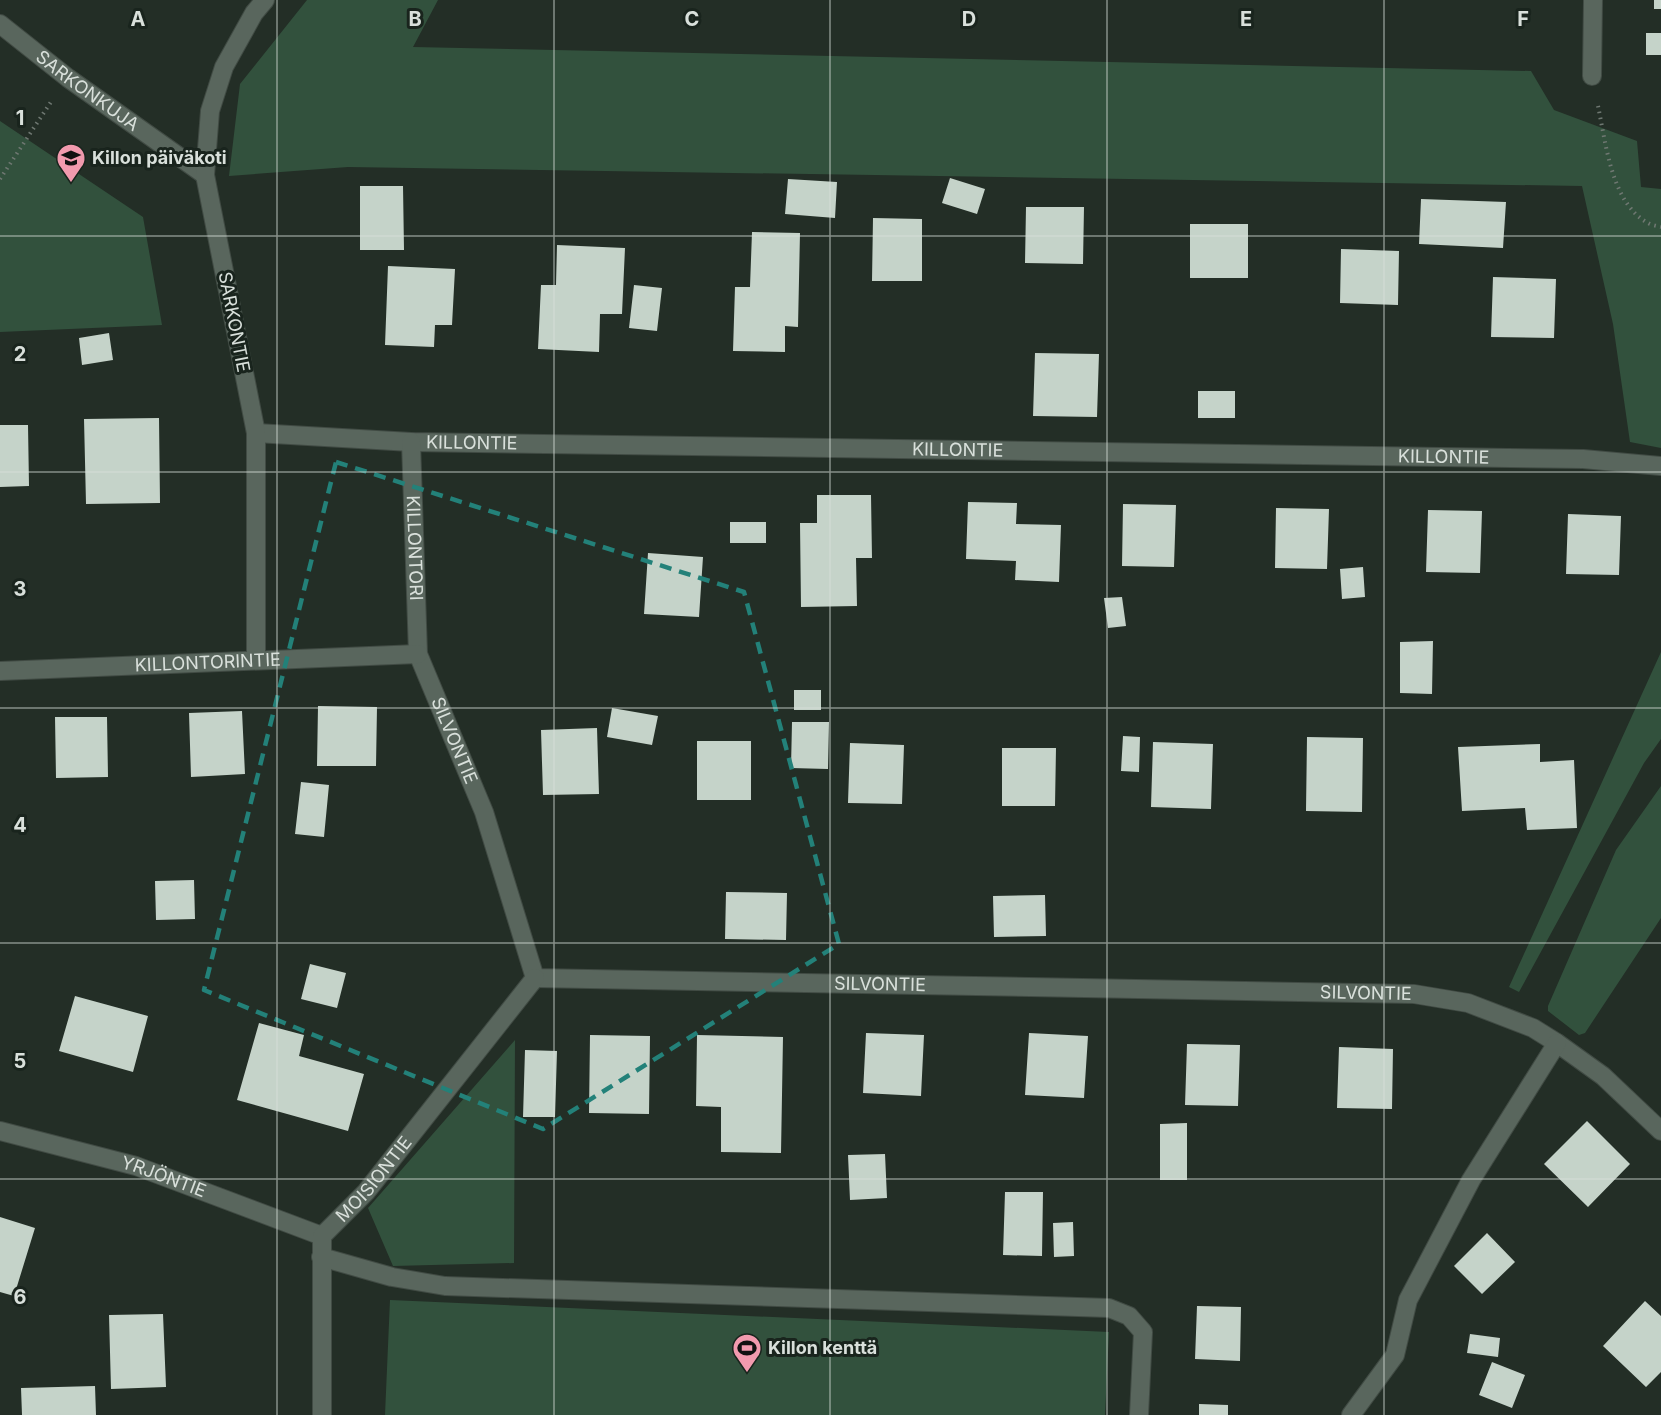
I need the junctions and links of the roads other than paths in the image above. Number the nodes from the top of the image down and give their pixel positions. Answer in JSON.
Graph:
{"nodes":[{"id":1,"x":265,"y":0,"type":"edge"},
{"id":2,"x":1593,"y":0,"type":"edge"},
{"id":3,"x":0,"y":24,"type":"edge"},
{"id":4,"x":1592,"y":76,"type":"road end"},
{"id":5,"x":205,"y":175,"type":"junction"},
{"id":6,"x":256,"y":433,"type":"junction"},
{"id":7,"x":411,"y":442,"type":"junction"},
{"id":8,"x":1661,"y":465,"type":"edge"},
{"id":9,"x":418,"y":654,"type":"junction"},
{"id":10,"x":256,"y":660,"type":"junction"},
{"id":11,"x":0,"y":670,"type":"edge"},
{"id":12,"x":535,"y":978,"type":"junction"},
{"id":13,"x":1557,"y":1043,"type":"junction"},
{"id":14,"x":0,"y":1131,"type":"edge"},
{"id":15,"x":1661,"y":1131,"type":"edge"},
{"id":16,"x":322,"y":1236,"type":"junction"},
{"id":17,"x":321,"y":1257,"type":"junction"},
{"id":18,"x":322,"y":1415,"type":"edge"},
{"id":19,"x":1139,"y":1415,"type":"edge"},
{"id":20,"x":1351,"y":1415,"type":"edge"}],
"edges":[{"from":1,"to":5,"type":"street","name":"SARKONTIE"},
{"from":2,"to":4,"type":"street"},
{"from":3,"to":5,"type":"street","name":"SARKONKUJA"},
{"from":5,"to":6,"type":"street","name":"SARKONTIE"},
{"from":6,"to":7,"type":"street","name":"KILLONTIE"},
{"from":6,"to":10,"type":"street","name":"SARKONTIE"},
{"from":7,"to":8,"type":"street","name":"KILLONTIE"},
{"from":7,"to":9,"type":"street","name":"KILLONTORI"},
{"from":9,"to":10,"type":"street","name":"KILLONTORINTIE"},
{"from":9,"to":12,"type":"street","name":"SILVONTIE"},
{"from":10,"to":11,"type":"street","name":"KILLONTORINTIE"},
{"from":12,"to":13,"type":"street","name":"SILVONTIE"},
{"from":12,"to":16,"type":"street","name":"MOISIONTIE"},
{"from":13,"to":15,"type":"street","name":"SILVONTIE"},
{"from":13,"to":20,"type":"street"},
{"from":14,"to":16,"type":"street","name":"YRJÖNTIE"},
{"from":16,"to":17,"type":"street","name":"MOISIONTIE"},
{"from":17,"to":18,"type":"street","name":"MOISIONTIE"},
{"from":17,"to":19,"type":"street"}]}
